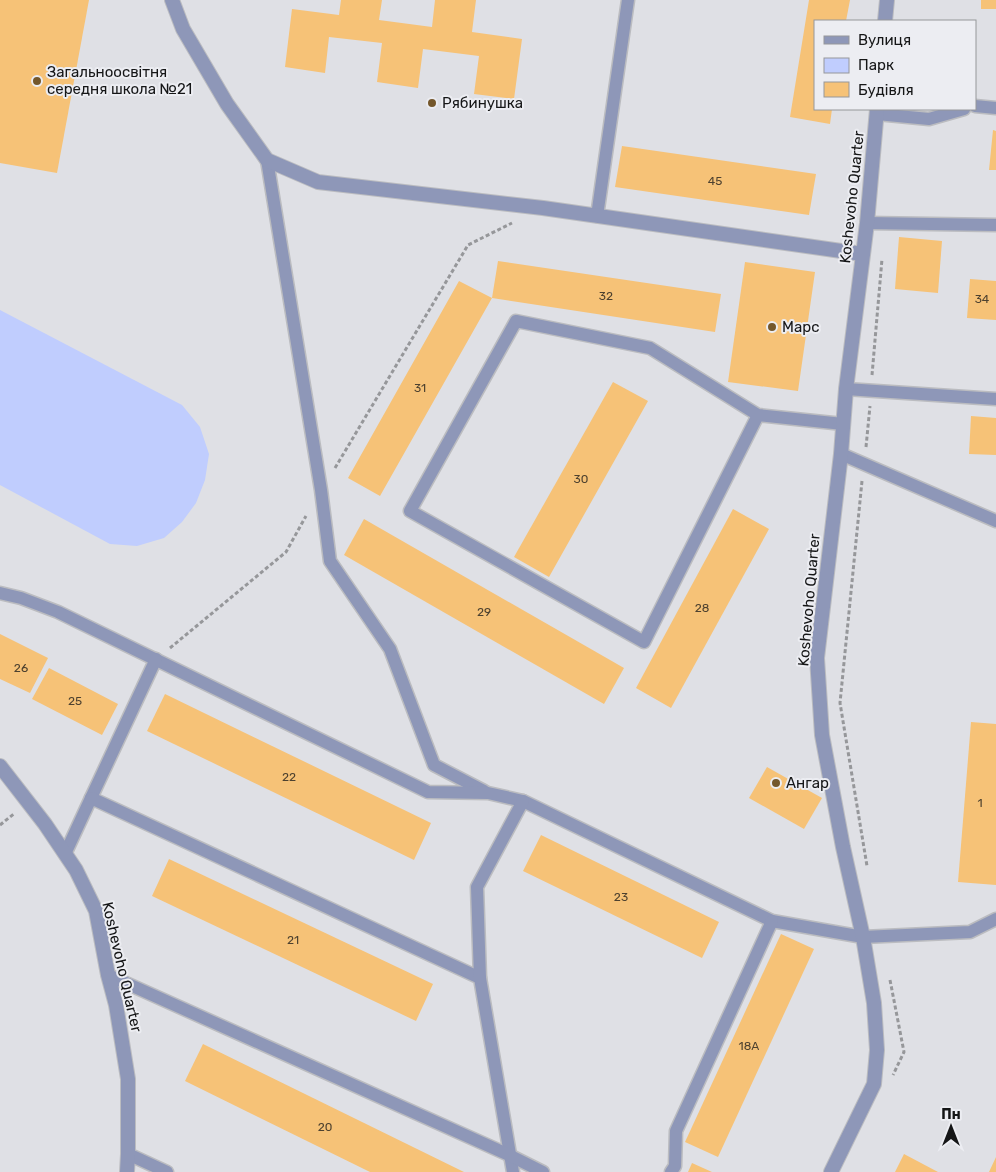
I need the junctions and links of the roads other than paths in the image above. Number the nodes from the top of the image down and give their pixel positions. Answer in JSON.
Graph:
{"nodes":[{"id":1,"x":172,"y":0,"type":"edge"},
{"id":2,"x":628,"y":0,"type":"edge"},
{"id":3,"x":887,"y":0,"type":"edge"},
{"id":4,"x":885,"y":20,"type":"edge"},
{"id":5,"x":976,"y":106,"type":"edge"},
{"id":6,"x":996,"y":108,"type":"edge"},
{"id":7,"x":960,"y":110,"type":"edge"},
{"id":8,"x":877,"y":111,"type":"edge"},
{"id":9,"x":267,"y":160,"type":"junction"},
{"id":10,"x":597,"y":216,"type":"junction"},
{"id":11,"x":867,"y":222,"type":"junction"},
{"id":12,"x":996,"y":225,"type":"edge"},
{"id":13,"x":862,"y":254,"type":"junction"},
{"id":14,"x":846,"y":389,"type":"junction"},
{"id":15,"x":996,"y":399,"type":"edge"},
{"id":16,"x":758,"y":415,"type":"junction"},
{"id":17,"x":843,"y":424,"type":"junction"},
{"id":18,"x":841,"y":454,"type":"junction"},
{"id":19,"x":996,"y":521,"type":"edge"},
{"id":20,"x":0,"y":593,"type":"edge"},
{"id":21,"x":156,"y":659,"type":"junction"},
{"id":22,"x":0,"y":766,"type":"edge"},
{"id":23,"x":488,"y":793,"type":"junction"},
{"id":24,"x":91,"y":798,"type":"junction"},
{"id":25,"x":523,"y":801,"type":"junction"},
{"id":26,"x":65,"y":854,"type":"junction"},
{"id":27,"x":996,"y":919,"type":"edge"},
{"id":28,"x":772,"y":921,"type":"junction"},
{"id":29,"x":863,"y":937,"type":"junction"},
{"id":30,"x":108,"y":975,"type":"junction"},
{"id":31,"x":480,"y":978,"type":"junction"},
{"id":32,"x":128,"y":1154,"type":"junction"},
{"id":33,"x":509,"y":1155,"type":"junction"},
{"id":34,"x":127,"y":1172,"type":"edge"},
{"id":35,"x":167,"y":1172,"type":"edge"},
{"id":36,"x":513,"y":1172,"type":"edge"},
{"id":37,"x":543,"y":1172,"type":"edge"},
{"id":38,"x":671,"y":1172,"type":"edge"},
{"id":39,"x":831,"y":1172,"type":"edge"}],
"edges":[{"from":1,"to":9,"type":"street"},
{"from":2,"to":10,"type":"lane"},
{"from":3,"to":4,"type":"street"},
{"from":5,"to":6,"type":"lane"},
{"from":7,"to":8,"type":"lane"},
{"from":8,"to":11,"type":"street","name":"Koshevoho Quarter"},
{"from":9,"to":10,"type":"street"},
{"from":9,"to":23,"type":"lane"},
{"from":10,"to":13,"type":"street"},
{"from":11,"to":12,"type":"lane"},
{"from":11,"to":13,"type":"street","name":"Koshevoho Quarter"},
{"from":13,"to":14,"type":"street","name":"Koshevoho Quarter"},
{"from":14,"to":15,"type":"lane"},
{"from":14,"to":17,"type":"street","name":"Koshevoho Quarter"},
{"from":16,"to":16,"type":"lane"},
{"from":16,"to":17,"type":"lane"},
{"from":17,"to":18,"type":"street","name":"Koshevoho Quarter"},
{"from":18,"to":19,"type":"lane"},
{"from":18,"to":29,"type":"street","name":"Koshevoho Quarter"},
{"from":20,"to":21,"type":"lane"},
{"from":21,"to":23,"type":"lane"},
{"from":21,"to":24,"type":"lane"},
{"from":22,"to":26,"type":"street","name":"Koshevoho Quarter"},
{"from":23,"to":25,"type":"lane"},
{"from":24,"to":26,"type":"lane"},
{"from":24,"to":31,"type":"lane"},
{"from":25,"to":28,"type":"lane"},
{"from":25,"to":31,"type":"lane"},
{"from":26,"to":30,"type":"street","name":"Koshevoho Quarter"},
{"from":27,"to":29,"type":"lane"},
{"from":28,"to":29,"type":"lane"},
{"from":28,"to":38,"type":"lane"},
{"from":29,"to":39,"type":"street","name":"Koshevoho Quarter"},
{"from":30,"to":32,"type":"street","name":"Koshevoho Quarter"},
{"from":30,"to":33,"type":"lane"},
{"from":31,"to":33,"type":"lane"},
{"from":32,"to":34,"type":"street","name":"Koshevoho Quarter"},
{"from":32,"to":35,"type":"lane"},
{"from":33,"to":36,"type":"lane"},
{"from":33,"to":37,"type":"lane"}]}
